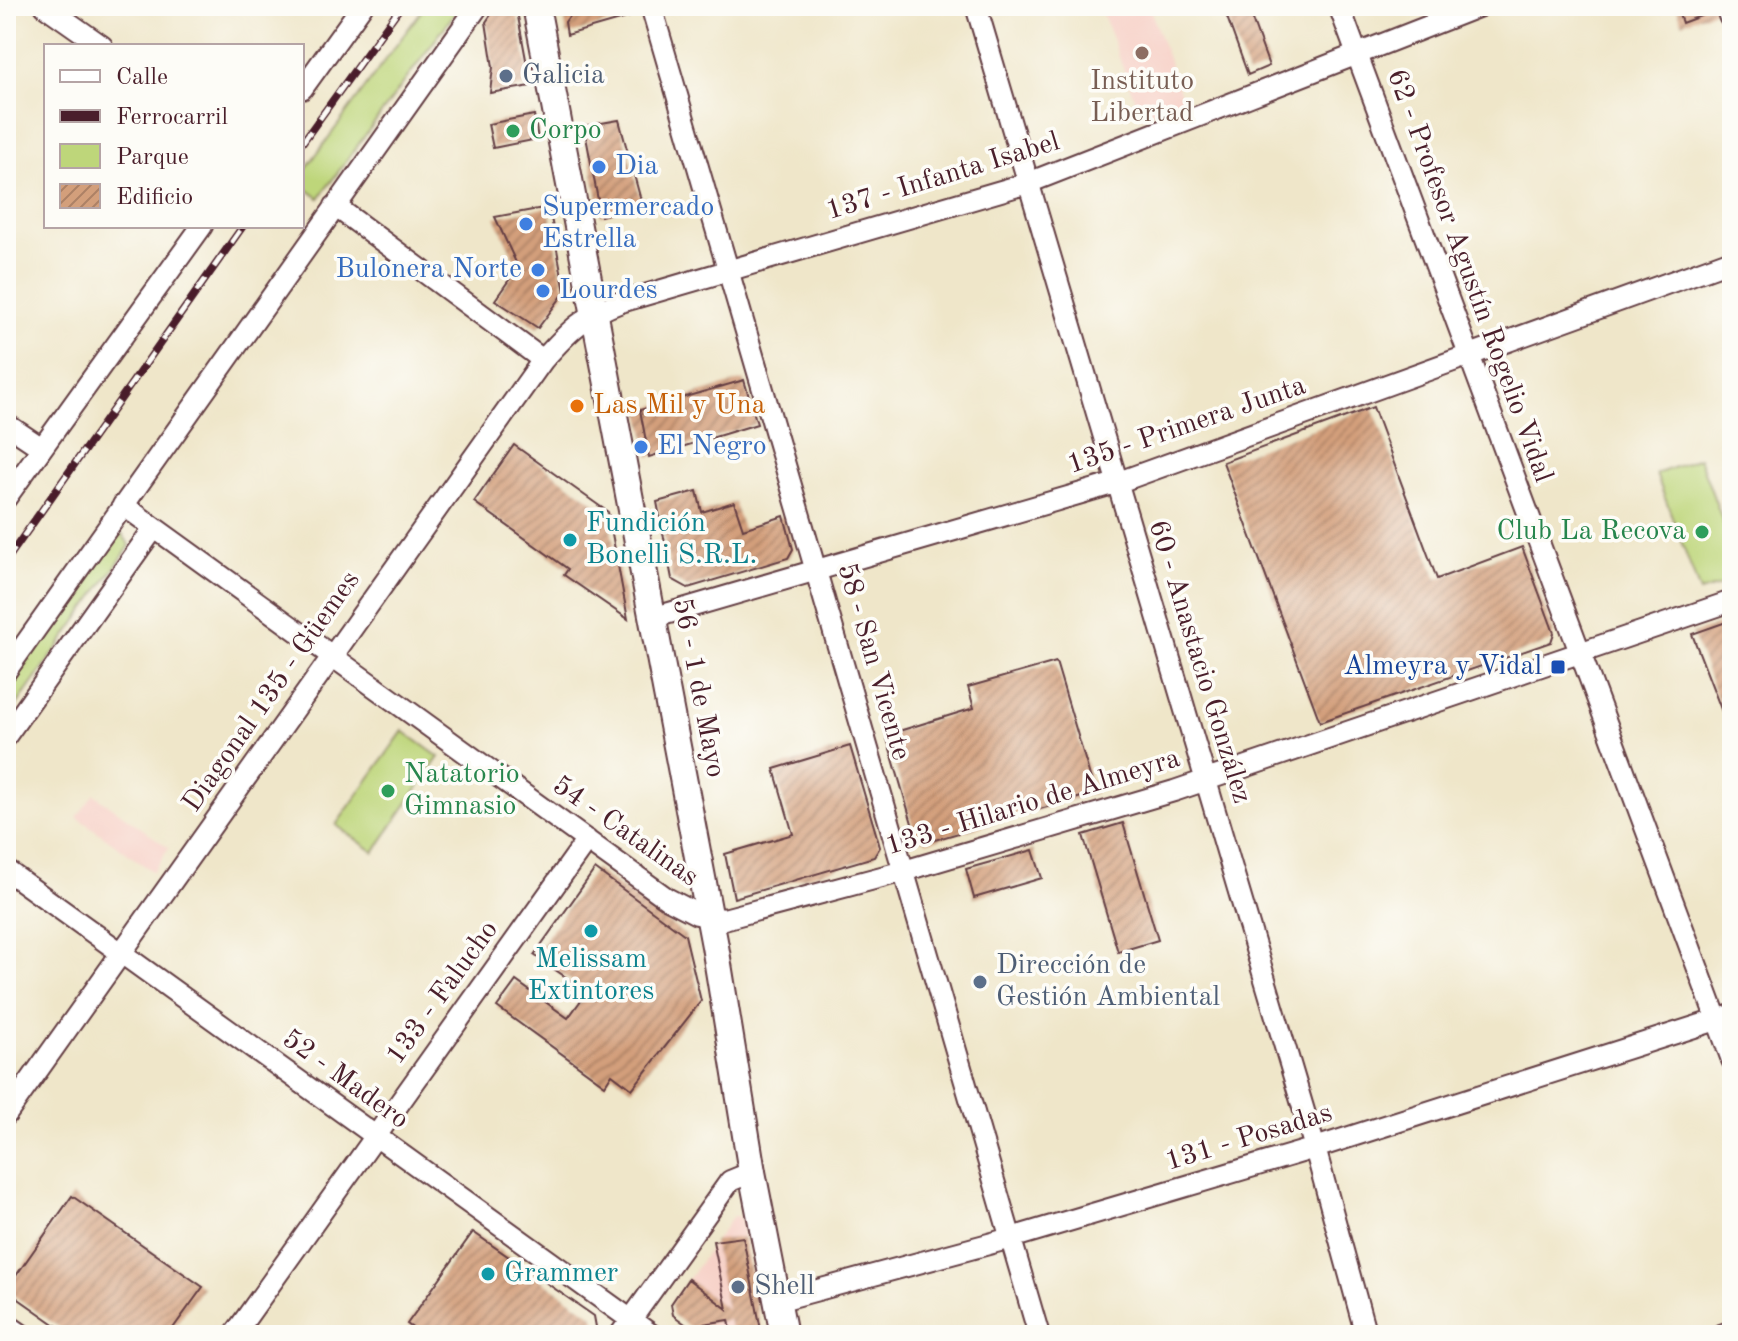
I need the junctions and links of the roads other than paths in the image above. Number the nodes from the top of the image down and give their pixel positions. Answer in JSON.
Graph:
{"nodes":[{"id":1,"x":45,"y":6,"type":"edge"},
{"id":2,"x":362,"y":6,"type":"edge"},
{"id":3,"x":478,"y":6,"type":"edge"},
{"id":4,"x":536,"y":6,"type":"edge"},
{"id":5,"x":651,"y":6,"type":"edge"},
{"id":6,"x":976,"y":6,"type":"edge"},
{"id":7,"x":1339,"y":6,"type":"edge"},
{"id":8,"x":1480,"y":6,"type":"edge"},
{"id":9,"x":1729,"y":6,"type":"edge"},
{"id":10,"x":1732,"y":15,"type":"edge"},
{"id":11,"x":99,"y":44,"type":"edge"},
{"id":12,"x":1357,"y":54,"type":"junction"},
{"id":13,"x":304,"y":86,"type":"edge"},
{"id":14,"x":1028,"y":183,"type":"junction"},
{"id":15,"x":335,"y":206,"type":"junction"},
{"id":16,"x":201,"y":228,"type":"edge"},
{"id":17,"x":1732,"y":260,"type":"edge"},
{"id":18,"x":730,"y":271,"type":"junction"},
{"id":19,"x":595,"y":311,"type":"junction"},
{"id":20,"x":1471,"y":355,"type":"junction"},
{"id":21,"x":543,"y":360,"type":"junction"},
{"id":22,"x":6,"y":424,"type":"edge"},
{"id":23,"x":42,"y":448,"type":"junction"},
{"id":24,"x":1116,"y":483,"type":"junction"},
{"id":25,"x":6,"y":498,"type":"edge"},
{"id":26,"x":123,"y":505,"type":"junction"},
{"id":27,"x":154,"y":528,"type":"junction"},
{"id":28,"x":818,"y":571,"type":"junction"},
{"id":29,"x":1732,"y":601,"type":"edge"},
{"id":30,"x":652,"y":618,"type":"junction"},
{"id":31,"x":1579,"y":654,"type":"junction"},
{"id":32,"x":332,"y":657,"type":"junction"},
{"id":33,"x":6,"y":671,"type":"edge"},
{"id":34,"x":6,"y":736,"type":"edge"},
{"id":35,"x":1205,"y":781,"type":"junction"},
{"id":36,"x":587,"y":840,"type":"junction"},
{"id":37,"x":6,"y":870,"type":"edge"},
{"id":38,"x":904,"y":871,"type":"junction"},
{"id":39,"x":709,"y":917,"type":"junction"},
{"id":40,"x":122,"y":952,"type":"junction"},
{"id":41,"x":1725,"y":1017,"type":"edge"},
{"id":42,"x":1732,"y":1060,"type":"edge"},
{"id":43,"x":6,"y":1115,"type":"edge"},
{"id":44,"x":375,"y":1136,"type":"junction"},
{"id":45,"x":1315,"y":1148,"type":"junction"},
{"id":46,"x":752,"y":1172,"type":"junction"},
{"id":47,"x":1011,"y":1238,"type":"junction"},
{"id":48,"x":777,"y":1301,"type":"junction"},
{"id":49,"x":6,"y":1324,"type":"edge"},
{"id":50,"x":625,"y":1327,"type":"edge"},
{"id":51,"x":1732,"y":1331,"type":"edge"},
{"id":52,"x":22,"y":1335,"type":"edge"},
{"id":53,"x":234,"y":1335,"type":"edge"},
{"id":54,"x":652,"y":1335,"type":"edge"},
{"id":55,"x":784,"y":1335,"type":"edge"},
{"id":56,"x":1039,"y":1335,"type":"edge"},
{"id":57,"x":1366,"y":1335,"type":"edge"},
{"id":58,"x":1721,"y":1335,"type":"edge"}],
"edges":[{"from":1,"to":11,"type":"street"},
{"from":2,"to":13,"type":"street"},
{"from":3,"to":15,"type":"street"},
{"from":4,"to":19,"type":"main road","name":"56 - 1 de Mayo"},
{"from":5,"to":18,"type":"street","name":"58 - San Vicente"},
{"from":6,"to":14,"type":"street","name":"60 - Anastacio González"},
{"from":7,"to":12,"type":"street","name":"62 - Profesor Agustín Rogelio Vidal"},
{"from":8,"to":12,"type":"street","name":"137 - Infanta Isabel"},
{"from":9,"to":10,"type":"main road"},
{"from":12,"to":14,"type":"street","name":"137 - Infanta Isabel"},
{"from":12,"to":20,"type":"street","name":"62 - Profesor Agustín Rogelio Vidal"},
{"from":14,"to":18,"type":"street","name":"137 - Infanta Isabel"},
{"from":14,"to":24,"type":"street","name":"60 - Anastacio González"},
{"from":15,"to":21,"type":"street"},
{"from":15,"to":26,"type":"street"},
{"from":16,"to":23,"type":"street"},
{"from":17,"to":20,"type":"street","name":"135 - Primera Junta"},
{"from":18,"to":19,"type":"street","name":"137 - Infanta Isabel"},
{"from":18,"to":28,"type":"street","name":"58 - San Vicente"},
{"from":19,"to":21,"type":"street","name":"Diagonal 135 - Güemes"},
{"from":19,"to":30,"type":"main road","name":"56 - 1 de Mayo"},
{"from":20,"to":24,"type":"street","name":"135 - Primera Junta"},
{"from":20,"to":31,"type":"street","name":"62 - Profesor Agustín Rogelio Vidal"},
{"from":21,"to":32,"type":"street","name":"Diagonal 135 - Güemes"},
{"from":22,"to":23,"type":"street"},
{"from":23,"to":25,"type":"street"},
{"from":24,"to":28,"type":"street","name":"135 - Primera Junta"},
{"from":24,"to":35,"type":"street","name":"60 - Anastacio González"},
{"from":26,"to":27,"type":"street","name":"54 - Catalinas"},
{"from":26,"to":33,"type":"street"},
{"from":27,"to":32,"type":"street","name":"54 - Catalinas"},
{"from":27,"to":34,"type":"street"},
{"from":28,"to":30,"type":"street","name":"135 - Primera Junta"},
{"from":28,"to":38,"type":"street","name":"58 - San Vicente"},
{"from":29,"to":31,"type":"street","name":"133 - Hilario de Almeyra"},
{"from":30,"to":39,"type":"main road","name":"56 - 1 de Mayo"},
{"from":31,"to":35,"type":"street","name":"133 - Hilario de Almeyra"},
{"from":31,"to":41,"type":"street","name":"62 - Profesor Agustín Rogelio Vidal"},
{"from":32,"to":36,"type":"street","name":"54 - Catalinas"},
{"from":32,"to":40,"type":"street","name":"Diagonal 135 - Güemes"},
{"from":35,"to":38,"type":"street","name":"133 - Hilario de Almeyra"},
{"from":35,"to":45,"type":"street","name":"60 - Anastacio González"},
{"from":36,"to":39,"type":"street","name":"54 - Catalinas"},
{"from":36,"to":44,"type":"street","name":"133 - Falucho"},
{"from":37,"to":40,"type":"street","name":"52 - Madero"},
{"from":38,"to":39,"type":"street","name":"133 - Hilario de Almeyra"},
{"from":38,"to":47,"type":"street","name":"58 - San Vicente"},
{"from":39,"to":46,"type":"main road","name":"56 - 1 de Mayo"},
{"from":40,"to":43,"type":"street","name":"Diagonal 135 - Güemes"},
{"from":40,"to":44,"type":"street","name":"52 - Madero"},
{"from":41,"to":42,"type":"street","name":"62 - Profesor Agustín Rogelio Vidal"},
{"from":41,"to":45,"type":"street","name":"131 - Posadas"},
{"from":44,"to":50,"type":"street","name":"52 - Madero"},
{"from":44,"to":53,"type":"street","name":"133 - Falucho"},
{"from":45,"to":47,"type":"street","name":"131 - Posadas"},
{"from":45,"to":57,"type":"street","name":"60 - Anastacio González"},
{"from":46,"to":48,"type":"main road","name":"56 - 1 de Mayo"},
{"from":46,"to":50,"type":"street"},
{"from":47,"to":48,"type":"street","name":"131 - Posadas"},
{"from":47,"to":56,"type":"street","name":"58 - San Vicente"},
{"from":48,"to":55,"type":"main road","name":"56 - 1 de Mayo"},
{"from":49,"to":52,"type":"street"},
{"from":50,"to":54,"type":"street","name":"52 - Madero"},
{"from":51,"to":58,"type":"street"}]}
